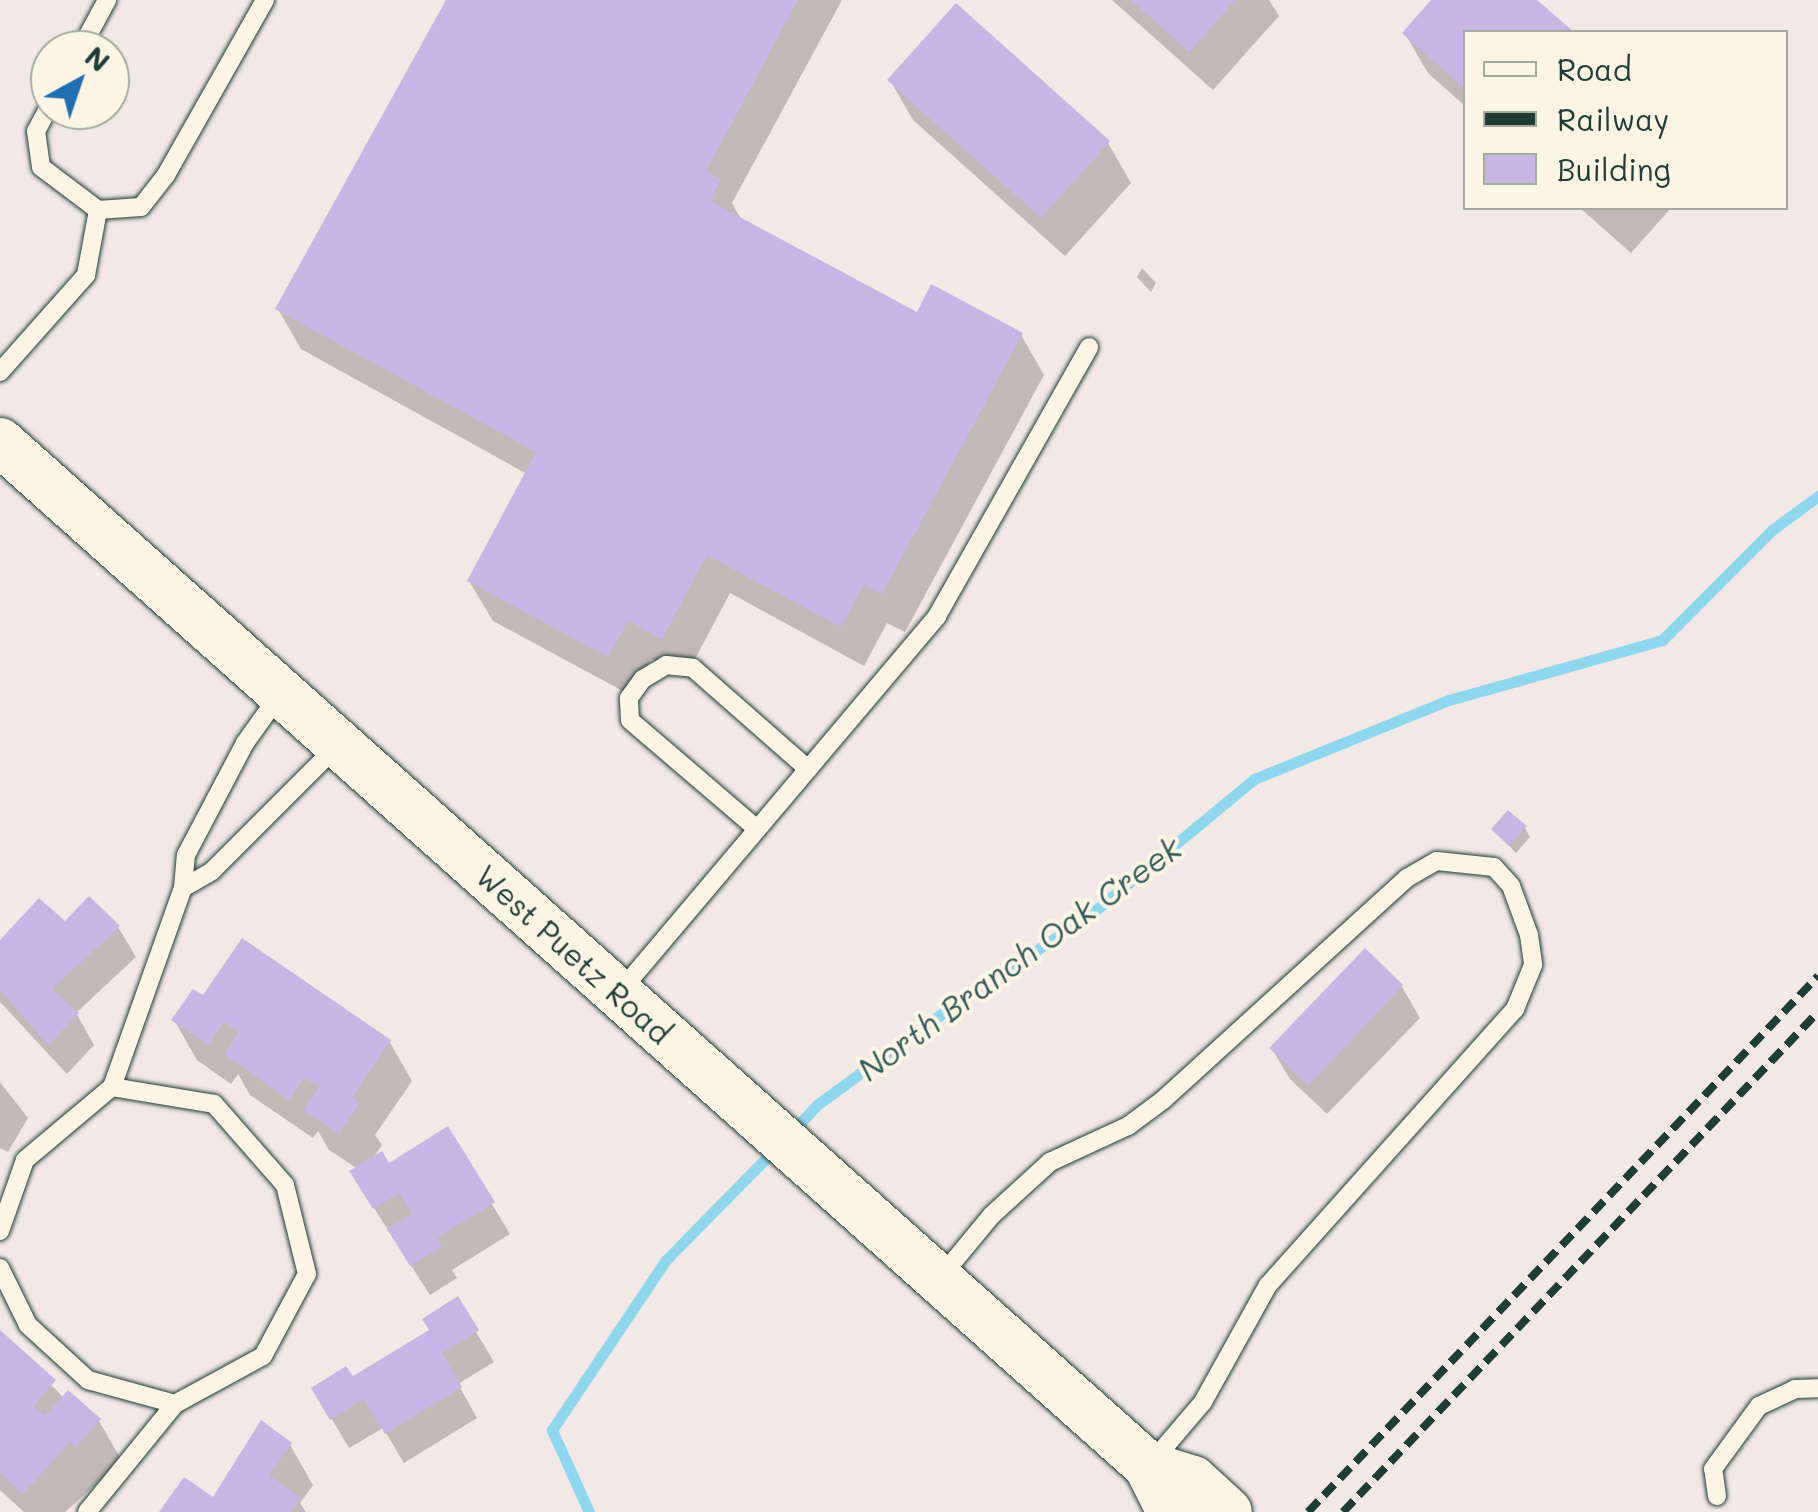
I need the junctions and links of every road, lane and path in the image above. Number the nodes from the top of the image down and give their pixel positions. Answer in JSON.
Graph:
{"nodes":[{"id":1,"x":107,"y":0,"type":"edge"},
{"id":2,"x":265,"y":0,"type":"edge"},
{"id":3,"x":91,"y":30,"type":"edge"},
{"id":4,"x":37,"y":130,"type":"edge"},
{"id":5,"x":98,"y":210,"type":"junction"},
{"id":6,"x":1090,"y":347,"type":"dead end"},
{"id":7,"x":0,"y":372,"type":"edge"},
{"id":8,"x":0,"y":442,"type":"edge"},
{"id":9,"x":281,"y":693,"type":"junction"},
{"id":10,"x":338,"y":744,"type":"junction"},
{"id":11,"x":808,"y":769,"type":"junction"},
{"id":12,"x":757,"y":829,"type":"junction"},
{"id":13,"x":182,"y":888,"type":"junction"},
{"id":14,"x":618,"y":994,"type":"junction"},
{"id":15,"x":112,"y":1087,"type":"junction"},
{"id":16,"x":0,"y":1231,"type":"edge"},
{"id":17,"x":0,"y":1268,"type":"edge"},
{"id":18,"x":938,"y":1279,"type":"junction"},
{"id":19,"x":1818,"y":1388,"type":"edge"},
{"id":20,"x":175,"y":1404,"type":"junction"},
{"id":21,"x":1148,"y":1466,"type":"junction"},
{"id":22,"x":1717,"y":1496,"type":"dead end"},
{"id":23,"x":87,"y":1512,"type":"edge"},
{"id":24,"x":1171,"y":1512,"type":"edge"},
{"id":25,"x":1228,"y":1512,"type":"edge"}],
"edges":[{"from":1,"to":3,"type":"lane"},
{"from":2,"to":5,"type":"lane"},
{"from":4,"to":5,"type":"lane"},
{"from":5,"to":7,"type":"lane"},
{"from":6,"to":11,"type":"lane"},
{"from":8,"to":9,"type":"street","name":"West Puetz Road"},
{"from":9,"to":10,"type":"street","name":"West Puetz Road"},
{"from":9,"to":13,"type":"lane"},
{"from":10,"to":13,"type":"lane"},
{"from":10,"to":14,"type":"street","name":"West Puetz Road"},
{"from":11,"to":12,"type":"lane"},
{"from":11,"to":12,"type":"lane"},
{"from":12,"to":14,"type":"lane"},
{"from":13,"to":15,"type":"lane"},
{"from":14,"to":18,"type":"street","name":"West Puetz Road"},
{"from":15,"to":16,"type":"lane"},
{"from":15,"to":20,"type":"lane"},
{"from":17,"to":20,"type":"lane"},
{"from":18,"to":21,"type":"street","name":"West Puetz Road"},
{"from":18,"to":21,"type":"lane"},
{"from":19,"to":22,"type":"lane"},
{"from":20,"to":23,"type":"lane"},
{"from":21,"to":24,"type":"street","name":"West Puetz Road"},
{"from":21,"to":25,"type":"street","name":"West Puetz Road"}]}
